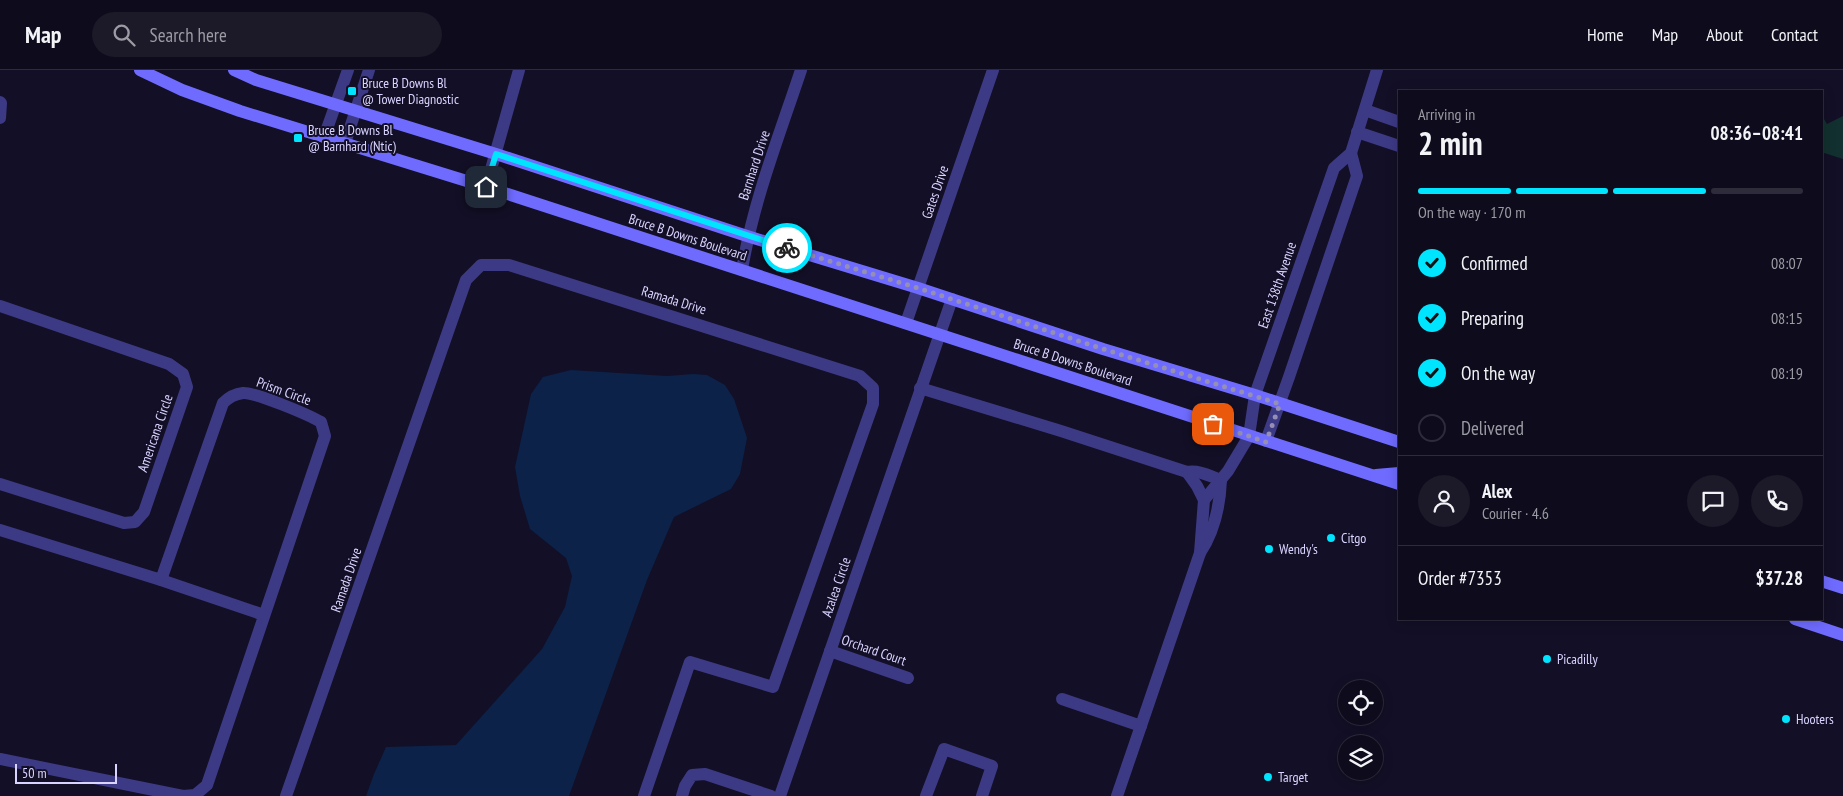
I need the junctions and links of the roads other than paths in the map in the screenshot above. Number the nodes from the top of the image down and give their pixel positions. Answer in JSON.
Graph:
{"nodes":[{"id":1,"x":140,"y":70,"type":"edge"},
{"id":2,"x":234,"y":70,"type":"edge"},
{"id":3,"x":348,"y":70,"type":"edge"},
{"id":4,"x":369,"y":70,"type":"edge"},
{"id":5,"x":519,"y":70,"type":"edge"},
{"id":6,"x":801,"y":70,"type":"edge"},
{"id":7,"x":993,"y":70,"type":"edge"},
{"id":8,"x":1377,"y":70,"type":"edge"},
{"id":9,"x":0,"y":102,"type":"edge"},
{"id":10,"x":337,"y":104,"type":"junction"},
{"id":11,"x":356,"y":110,"type":"junction"},
{"id":12,"x":1365,"y":110,"type":"junction"},
{"id":13,"x":0,"y":118,"type":"edge"},
{"id":14,"x":1398,"y":122,"type":"edge"},
{"id":15,"x":1357,"y":132,"type":"junction"},
{"id":16,"x":324,"y":137,"type":"junction"},
{"id":17,"x":345,"y":143,"type":"junction"},
{"id":18,"x":1398,"y":146,"type":"edge"},
{"id":19,"x":1351,"y":153,"type":"junction"},
{"id":20,"x":496,"y":154,"type":"junction"},
{"id":21,"x":486,"y":187,"type":"junction"},
{"id":22,"x":747,"y":236,"type":"junction"},
{"id":23,"x":742,"y":270,"type":"junction"},
{"id":24,"x":918,"y":288,"type":"junction"},
{"id":25,"x":952,"y":299,"type":"junction"},
{"id":26,"x":0,"y":306,"type":"edge"},
{"id":27,"x":906,"y":323,"type":"junction"},
{"id":28,"x":939,"y":334,"type":"junction"},
{"id":29,"x":920,"y":388,"type":"junction"},
{"id":30,"x":1255,"y":395,"type":"junction"},
{"id":31,"x":1280,"y":404,"type":"junction"},
{"id":32,"x":1249,"y":436,"type":"junction"},
{"id":33,"x":1266,"y":442,"type":"junction"},
{"id":34,"x":1398,"y":442,"type":"edge"},
{"id":35,"x":1187,"y":472,"type":"junction"},
{"id":36,"x":1398,"y":472,"type":"edge"},
{"id":37,"x":1371,"y":475,"type":"junction"},
{"id":38,"x":1221,"y":480,"type":"junction"},
{"id":39,"x":0,"y":484,"type":"edge"},
{"id":40,"x":1398,"y":484,"type":"edge"},
{"id":41,"x":1204,"y":500,"type":"junction"},
{"id":42,"x":0,"y":530,"type":"edge"},
{"id":43,"x":1200,"y":553,"type":"junction"},
{"id":44,"x":161,"y":580,"type":"junction"},
{"id":45,"x":1823,"y":581,"type":"edge"},
{"id":46,"x":1843,"y":588,"type":"edge"},
{"id":47,"x":264,"y":615,"type":"junction"},
{"id":48,"x":1798,"y":620,"type":"edge"},
{"id":49,"x":1843,"y":635,"type":"edge"},
{"id":50,"x":830,"y":651,"type":"junction"},
{"id":51,"x":908,"y":678,"type":"dead end"},
{"id":52,"x":1062,"y":699,"type":"dead end"},
{"id":53,"x":1141,"y":726,"type":"junction"},
{"id":54,"x":0,"y":759,"type":"edge"},
{"id":55,"x":286,"y":796,"type":"edge"},
{"id":56,"x":644,"y":796,"type":"edge"},
{"id":57,"x":682,"y":796,"type":"edge"},
{"id":58,"x":771,"y":796,"type":"edge"},
{"id":59,"x":780,"y":796,"type":"edge"},
{"id":60,"x":926,"y":796,"type":"edge"},
{"id":61,"x":982,"y":796,"type":"edge"},
{"id":62,"x":1117,"y":796,"type":"edge"}],
"edges":[{"from":1,"to":16,"type":"main road","name":"Bruce B Downs Boulevard"},
{"from":2,"to":10,"type":"main road","name":"Bruce B Downs Boulevard"},
{"from":3,"to":10,"type":"street"},
{"from":4,"to":11,"type":"street"},
{"from":5,"to":20,"type":"street"},
{"from":6,"to":22,"type":"street","name":"Barnhard Drive"},
{"from":7,"to":24,"type":"street","name":"Gates Drive"},
{"from":8,"to":12,"type":"street","name":"East 138th Avenue"},
{"from":9,"to":13,"type":"street"},
{"from":10,"to":11,"type":"main road","name":"Bruce B Downs Boulevard"},
{"from":10,"to":16,"type":"street"},
{"from":11,"to":17,"type":"street"},
{"from":11,"to":20,"type":"main road","name":"Bruce B Downs Boulevard"},
{"from":12,"to":14,"type":"street"},
{"from":12,"to":15,"type":"street","name":"East 138th Avenue"},
{"from":15,"to":18,"type":"street"},
{"from":15,"to":19,"type":"street","name":"East 138th Avenue"},
{"from":16,"to":17,"type":"main road","name":"Bruce B Downs Boulevard"},
{"from":17,"to":21,"type":"main road","name":"Bruce B Downs Boulevard"},
{"from":19,"to":30,"type":"street","name":"East 138th Avenue"},
{"from":19,"to":31,"type":"street","name":"East 138th Avenue"},
{"from":20,"to":21,"type":"street"},
{"from":20,"to":22,"type":"main road","name":"Bruce B Downs Boulevard"},
{"from":21,"to":23,"type":"main road","name":"Bruce B Downs Boulevard"},
{"from":22,"to":23,"type":"street","name":"Barnhard Drive"},
{"from":22,"to":24,"type":"main road","name":"Bruce B Downs Boulevard"},
{"from":23,"to":27,"type":"main road","name":"Bruce B Downs Boulevard"},
{"from":24,"to":25,"type":"main road","name":"Bruce B Downs Boulevard"},
{"from":24,"to":27,"type":"street","name":"Gates Drive"},
{"from":25,"to":28,"type":"street","name":"Azalea Circle"},
{"from":25,"to":30,"type":"main road","name":"Bruce B Downs Boulevard"},
{"from":26,"to":39,"type":"street","name":"Americana Circle"},
{"from":27,"to":28,"type":"main road","name":"Bruce B Downs Boulevard"},
{"from":28,"to":29,"type":"street","name":"Azalea Circle"},
{"from":28,"to":32,"type":"main road","name":"Bruce B Downs Boulevard"},
{"from":29,"to":35,"type":"street"},
{"from":29,"to":50,"type":"street","name":"Azalea Circle"},
{"from":30,"to":31,"type":"main road","name":"Bruce B Downs Boulevard"},
{"from":30,"to":32,"type":"street","name":"East 138th Avenue"},
{"from":31,"to":33,"type":"street","name":"East 138th Avenue"},
{"from":31,"to":34,"type":"main road","name":"Bruce B Downs Boulevard"},
{"from":32,"to":33,"type":"main road","name":"Bruce B Downs Boulevard"},
{"from":32,"to":38,"type":"street"},
{"from":33,"to":37,"type":"main road","name":"Bruce B Downs Boulevard"},
{"from":35,"to":38,"type":"street"},
{"from":35,"to":41,"type":"street"},
{"from":36,"to":37,"type":"main road"},
{"from":37,"to":40,"type":"main road","name":"Bruce B Downs Boulevard"},
{"from":38,"to":41,"type":"street"},
{"from":38,"to":43,"type":"street"},
{"from":41,"to":43,"type":"street"},
{"from":42,"to":44,"type":"street"},
{"from":43,"to":53,"type":"street"},
{"from":44,"to":47,"type":"street"},
{"from":44,"to":47,"type":"street","name":"Prism Circle"},
{"from":45,"to":46,"type":"main road"},
{"from":47,"to":54,"type":"street","name":"Prism Circle"},
{"from":48,"to":49,"type":"main road"},
{"from":50,"to":51,"type":"street","name":"Orchard Court"},
{"from":50,"to":59,"type":"street","name":"Azalea Circle"},
{"from":52,"to":53,"type":"street"},
{"from":53,"to":62,"type":"street"},
{"from":55,"to":56,"type":"street","name":"Ramada Drive"},
{"from":57,"to":58,"type":"street"},
{"from":60,"to":61,"type":"street"}]}
